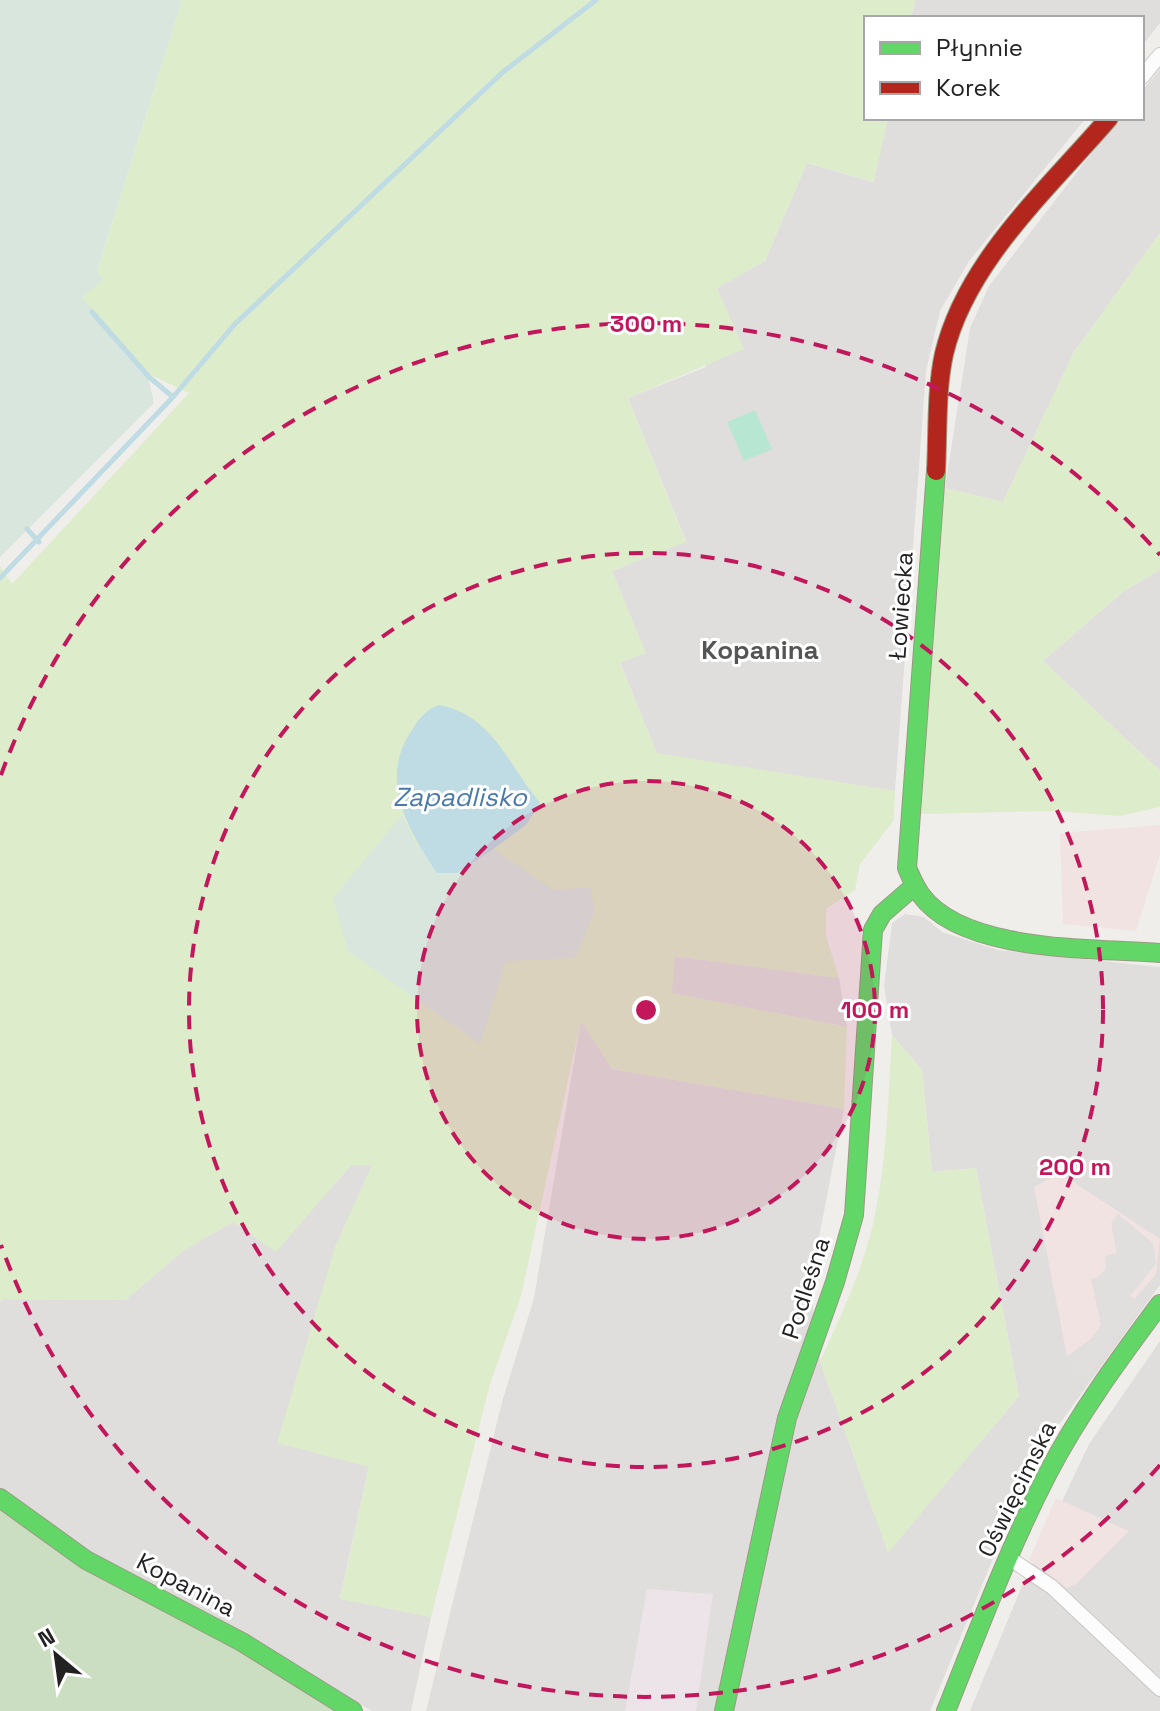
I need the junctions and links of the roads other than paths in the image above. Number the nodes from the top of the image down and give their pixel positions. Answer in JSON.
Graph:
{"nodes":[{"id":1,"x":1160,"y":55,"type":"edge"},
{"id":2,"x":1144,"y":75,"type":"edge"},
{"id":3,"x":1107,"y":120,"type":"edge"},
{"id":4,"x":912,"y":888,"type":"junction"},
{"id":5,"x":1160,"y":953,"type":"edge"},
{"id":6,"x":1160,"y":1304,"type":"edge"},
{"id":7,"x":0,"y":1498,"type":"edge"},
{"id":8,"x":1009,"y":1558,"type":"junction"},
{"id":9,"x":1160,"y":1689,"type":"edge"},
{"id":10,"x":353,"y":1711,"type":"edge"},
{"id":11,"x":724,"y":1711,"type":"edge"},
{"id":12,"x":946,"y":1711,"type":"edge"}],
"edges":[{"from":1,"to":2,"type":"street"},
{"from":3,"to":4,"type":"street","name":"Łowiecka"},
{"from":4,"to":5,"type":"street"},
{"from":4,"to":11,"type":"street","name":"Podleśna"},
{"from":6,"to":8,"type":"street","name":"Oświęcimska"},
{"from":7,"to":10,"type":"street","name":"Kopanina"},
{"from":8,"to":9,"type":"street"},
{"from":8,"to":12,"type":"street","name":"Oświęcimska"}]}
